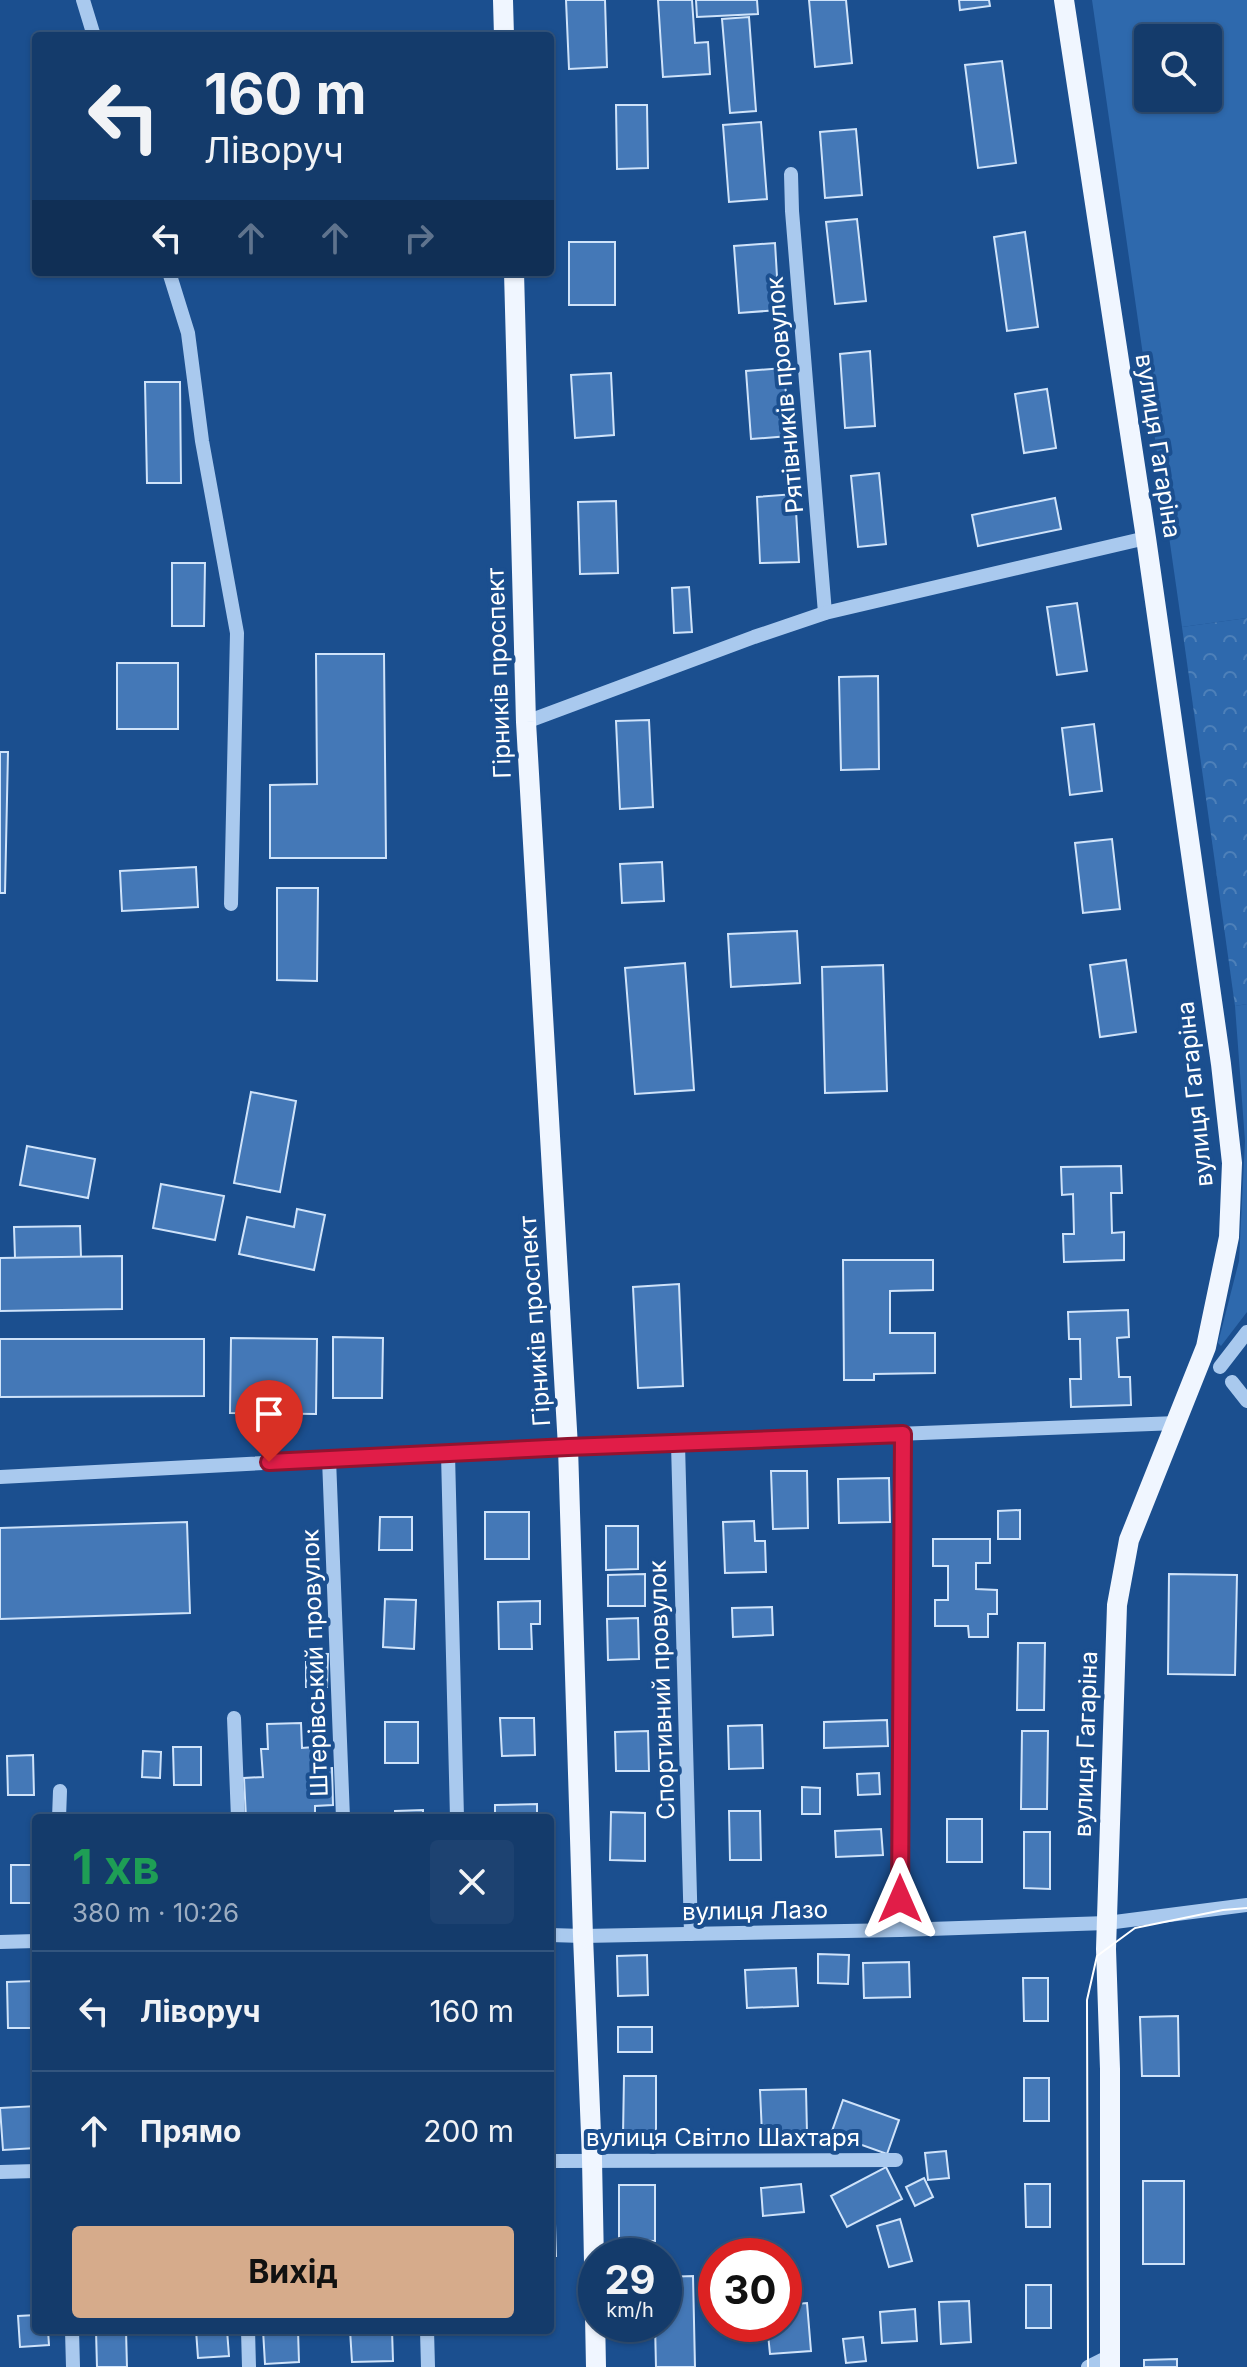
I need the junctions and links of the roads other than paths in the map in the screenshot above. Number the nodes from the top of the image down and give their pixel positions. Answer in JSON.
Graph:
{"nodes":[{"id":1,"x":83,"y":0,"type":"edge"},
{"id":2,"x":503,"y":0,"type":"edge"},
{"id":3,"x":1064,"y":0,"type":"edge"},
{"id":4,"x":93,"y":32,"type":"edge"},
{"id":5,"x":504,"y":32,"type":"edge"},
{"id":6,"x":791,"y":174,"type":"dead end"},
{"id":7,"x":170,"y":276,"type":"edge"},
{"id":8,"x":514,"y":276,"type":"edge"},
{"id":9,"x":1146,"y":538,"type":"junction"},
{"id":10,"x":825,"y":613,"type":"junction"},
{"id":11,"x":526,"y":722,"type":"junction"},
{"id":12,"x":231,"y":904,"type":"dead end"},
{"id":13,"x":1247,"y":1332,"type":"edge"},
{"id":14,"x":1220,"y":1367,"type":"dead end"},
{"id":15,"x":1232,"y":1382,"type":"dead end"},
{"id":16,"x":1247,"y":1401,"type":"edge"},
{"id":17,"x":1177,"y":1423,"type":"junction"},
{"id":18,"x":903,"y":1434,"type":"junction"},
{"id":19,"x":678,"y":1444,"type":"junction"},
{"id":20,"x":568,"y":1447,"type":"junction"},
{"id":21,"x":448,"y":1454,"type":"junction"},
{"id":22,"x":329,"y":1459,"type":"junction"},
{"id":23,"x":0,"y":1477,"type":"edge"},
{"id":24,"x":234,"y":1718,"type":"dead end"},
{"id":25,"x":60,"y":1791,"type":"dead end"},
{"id":26,"x":59,"y":1814,"type":"edge"},
{"id":27,"x":238,"y":1814,"type":"edge"},
{"id":28,"x":343,"y":1814,"type":"edge"},
{"id":29,"x":457,"y":1814,"type":"edge"},
{"id":30,"x":1247,"y":1905,"type":"edge"},
{"id":31,"x":1107,"y":1923,"type":"junction"},
{"id":32,"x":900,"y":1930,"type":"junction"},
{"id":33,"x":691,"y":1934,"type":"junction"},
{"id":34,"x":554,"y":1935,"type":"edge"},
{"id":35,"x":583,"y":1936,"type":"junction"},
{"id":36,"x":32,"y":1941,"type":"edge"},
{"id":37,"x":0,"y":1942,"type":"edge"},
{"id":38,"x":592,"y":2159,"type":"junction"},
{"id":39,"x":896,"y":2160,"type":"dead end"},
{"id":40,"x":554,"y":2161,"type":"edge"},
{"id":41,"x":32,"y":2171,"type":"edge"},
{"id":42,"x":0,"y":2172,"type":"edge"},
{"id":43,"x":72,"y":2334,"type":"edge"},
{"id":44,"x":248,"y":2334,"type":"edge"},
{"id":45,"x":427,"y":2334,"type":"edge"},
{"id":46,"x":1110,"y":2362,"type":"edge"},
{"id":47,"x":73,"y":2367,"type":"edge"},
{"id":48,"x":249,"y":2367,"type":"edge"},
{"id":49,"x":428,"y":2367,"type":"edge"},
{"id":50,"x":596,"y":2367,"type":"edge"},
{"id":51,"x":1088,"y":2367,"type":"edge"}],
"edges":[{"from":1,"to":4,"type":"street"},
{"from":2,"to":5,"type":"main road"},
{"from":3,"to":9,"type":"main road","name":"вулиця Гагаріна"},
{"from":6,"to":10,"type":"street","name":"Рятівників провулок"},
{"from":7,"to":12,"type":"street"},
{"from":8,"to":11,"type":"main road","name":"Гірників проспект"},
{"from":9,"to":10,"type":"street"},
{"from":9,"to":17,"type":"main road","name":"вулиця Гагаріна"},
{"from":10,"to":11,"type":"street"},
{"from":11,"to":20,"type":"main road","name":"Гірників проспект"},
{"from":13,"to":14,"type":"street"},
{"from":15,"to":16,"type":"street"},
{"from":17,"to":18,"type":"street"},
{"from":17,"to":31,"type":"main road","name":"вулиця Гагаріна"},
{"from":18,"to":19,"type":"street"},
{"from":18,"to":32,"type":"street"},
{"from":19,"to":20,"type":"street"},
{"from":19,"to":33,"type":"street","name":"Спортивний провулок"},
{"from":20,"to":21,"type":"street"},
{"from":20,"to":35,"type":"main road","name":"Гірників проспект"},
{"from":21,"to":22,"type":"street"},
{"from":21,"to":29,"type":"street"},
{"from":22,"to":23,"type":"street"},
{"from":22,"to":28,"type":"street","name":"Штерівський провулок"},
{"from":24,"to":27,"type":"street"},
{"from":25,"to":26,"type":"street"},
{"from":30,"to":31,"type":"street","name":"вулиця Лазо"},
{"from":31,"to":32,"type":"street","name":"вулиця Лазо"},
{"from":31,"to":46,"type":"main road","name":"вулиця Гагаріна"},
{"from":32,"to":33,"type":"street","name":"вулиця Лазо"},
{"from":33,"to":35,"type":"street","name":"вулиця Лазо"},
{"from":34,"to":35,"type":"street","name":"вулиця Лазо"},
{"from":35,"to":38,"type":"main road","name":"Гірників проспект"},
{"from":36,"to":37,"type":"street"},
{"from":38,"to":39,"type":"street","name":"вулиця Світло Шахтаря"},
{"from":38,"to":40,"type":"street","name":"вулиця Світло Шахтаря"},
{"from":38,"to":50,"type":"main road","name":"Гірників проспект"},
{"from":41,"to":42,"type":"street"},
{"from":43,"to":47,"type":"street"},
{"from":44,"to":48,"type":"street"},
{"from":45,"to":49,"type":"street"},
{"from":46,"to":51,"type":"street"}]}
